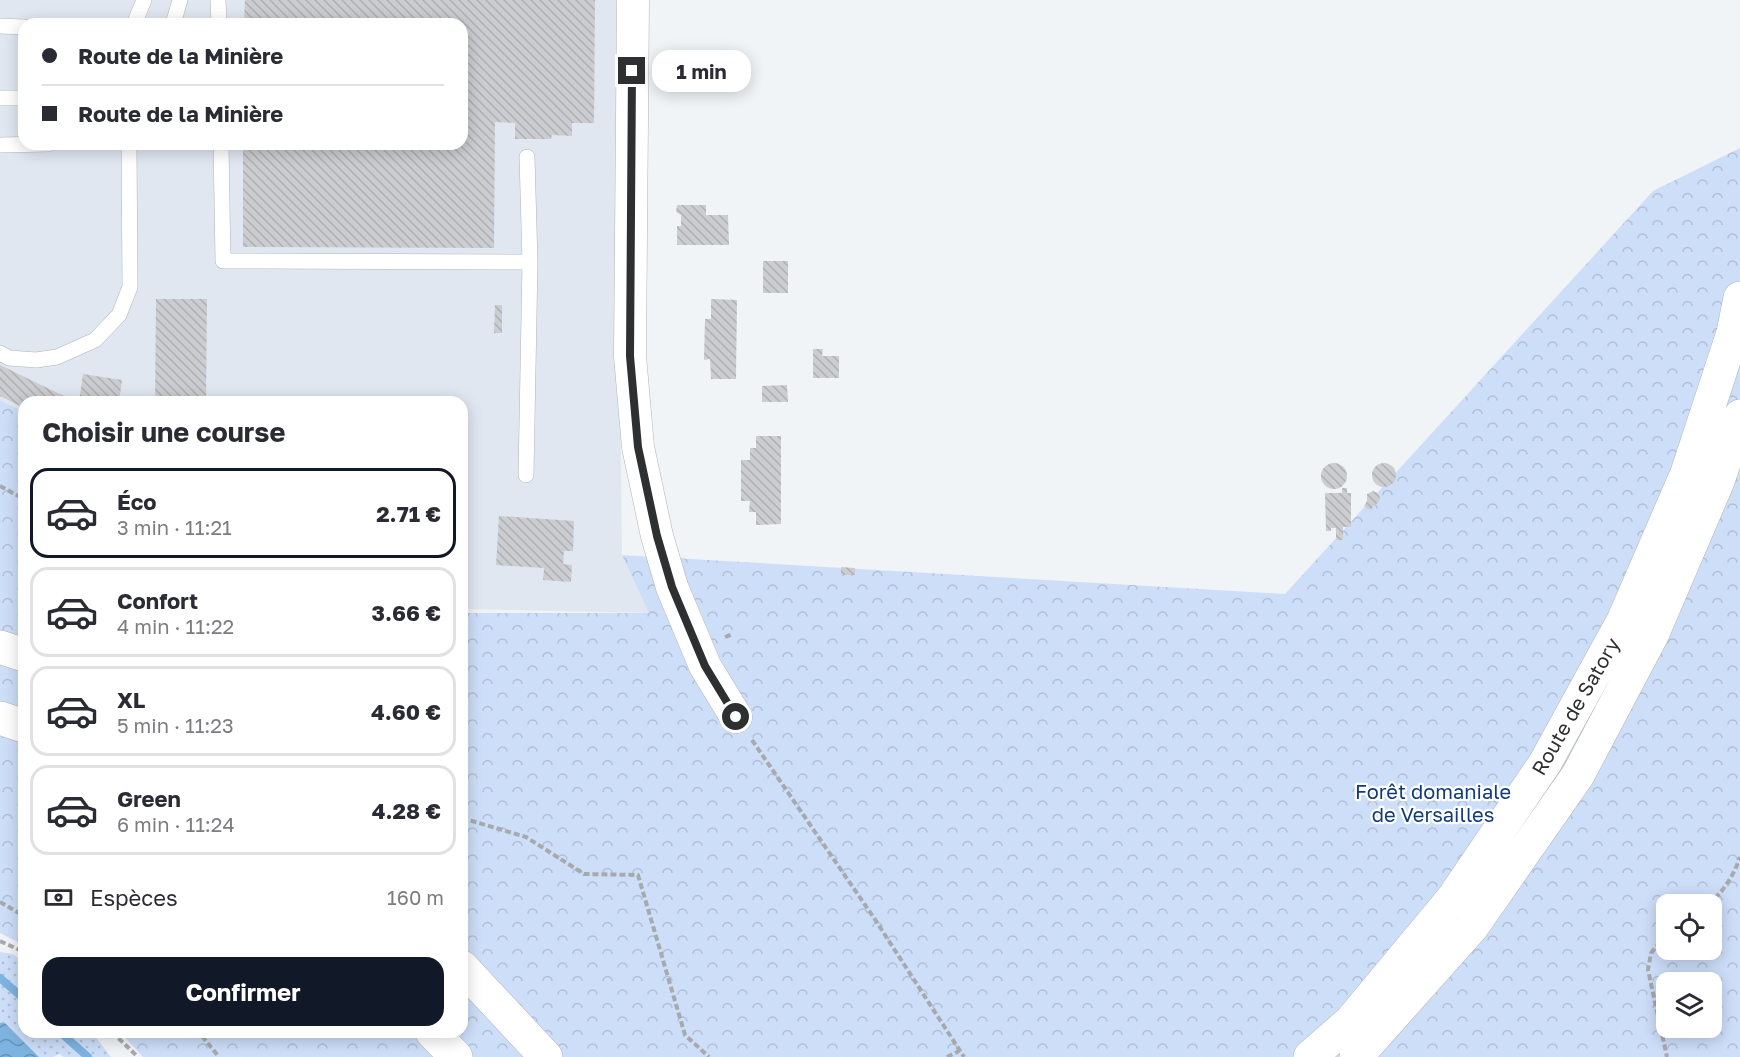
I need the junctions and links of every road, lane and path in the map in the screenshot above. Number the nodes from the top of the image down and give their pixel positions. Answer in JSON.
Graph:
{"nodes":[{"id":1,"x":144,"y":0,"type":"edge"},
{"id":2,"x":180,"y":0,"type":"edge"},
{"id":3,"x":219,"y":0,"type":"edge"},
{"id":4,"x":633,"y":0,"type":"edge"},
{"id":5,"x":136,"y":18,"type":"edge"},
{"id":6,"x":175,"y":18,"type":"edge"},
{"id":7,"x":219,"y":18,"type":"edge"},
{"id":8,"x":0,"y":26,"type":"edge"},
{"id":9,"x":18,"y":27,"type":"edge"},
{"id":10,"x":0,"y":98,"type":"edge"},
{"id":11,"x":18,"y":98,"type":"edge"},
{"id":12,"x":0,"y":145,"type":"edge"},
{"id":13,"x":18,"y":145,"type":"edge"},
{"id":14,"x":129,"y":150,"type":"edge"},
{"id":15,"x":221,"y":150,"type":"edge"},
{"id":16,"x":527,"y":157,"type":"dead end"},
{"id":17,"x":530,"y":262,"type":"junction"},
{"id":18,"x":1740,"y":298,"type":"edge"},
{"id":19,"x":0,"y":353,"type":"edge"},
{"id":20,"x":1740,"y":416,"type":"edge"},
{"id":21,"x":526,"y":475,"type":"dead end"},
{"id":22,"x":0,"y":486,"type":"edge"},
{"id":23,"x":18,"y":496,"type":"edge"},
{"id":24,"x":0,"y":647,"type":"edge"},
{"id":25,"x":18,"y":653,"type":"edge"},
{"id":26,"x":736,"y":717,"type":"joint"},
{"id":27,"x":0,"y":718,"type":"edge"},
{"id":28,"x":18,"y":724,"type":"edge"},
{"id":29,"x":468,"y":820,"type":"edge"},
{"id":30,"x":1740,"y":857,"type":"edge"},
{"id":31,"x":1719,"y":894,"type":"edge"},
{"id":32,"x":0,"y":902,"type":"edge"},
{"id":33,"x":18,"y":912,"type":"edge"},
{"id":34,"x":0,"y":941,"type":"edge"},
{"id":35,"x":1656,"y":947,"type":"edge"},
{"id":36,"x":18,"y":949,"type":"edge"},
{"id":37,"x":468,"y":973,"type":"edge"},
{"id":38,"x":118,"y":1038,"type":"edge"},
{"id":39,"x":204,"y":1038,"type":"edge"},
{"id":40,"x":438,"y":1038,"type":"edge"},
{"id":41,"x":959,"y":1051,"type":"junction"},
{"id":42,"x":138,"y":1057,"type":"edge"},
{"id":43,"x":219,"y":1057,"type":"edge"},
{"id":44,"x":456,"y":1057,"type":"edge"},
{"id":45,"x":546,"y":1057,"type":"edge"},
{"id":46,"x":709,"y":1057,"type":"edge"},
{"id":47,"x":947,"y":1057,"type":"edge"},
{"id":48,"x":964,"y":1057,"type":"edge"},
{"id":49,"x":1310,"y":1057,"type":"edge"},
{"id":50,"x":1356,"y":1057,"type":"edge"},
{"id":51,"x":1667,"y":1057,"type":"edge"}],
"edges":[{"from":1,"to":5,"type":"lane"},
{"from":2,"to":6,"type":"lane"},
{"from":3,"to":7,"type":"lane"},
{"from":4,"to":26,"type":"street"},
{"from":8,"to":9,"type":"lane"},
{"from":10,"to":11,"type":"lane"},
{"from":12,"to":13,"type":"lane"},
{"from":14,"to":19,"type":"lane"},
{"from":15,"to":17,"type":"lane"},
{"from":16,"to":17,"type":"lane"},
{"from":17,"to":21,"type":"lane"},
{"from":18,"to":49,"type":"main road","name":"Route de Satory"},
{"from":20,"to":50,"type":"main road","name":"Route de Satory"},
{"from":22,"to":23,"type":"path"},
{"from":24,"to":25,"type":"main road"},
{"from":26,"to":41,"type":"path"},
{"from":27,"to":28,"type":"main road"},
{"from":29,"to":46,"type":"path"},
{"from":30,"to":31,"type":"path"},
{"from":32,"to":33,"type":"path"},
{"from":34,"to":36,"type":"path"},
{"from":35,"to":51,"type":"path"},
{"from":37,"to":45,"type":"main road"},
{"from":38,"to":42,"type":"path"},
{"from":39,"to":43,"type":"path"},
{"from":40,"to":44,"type":"main road"},
{"from":41,"to":47,"type":"path"},
{"from":41,"to":48,"type":"path"}]}
